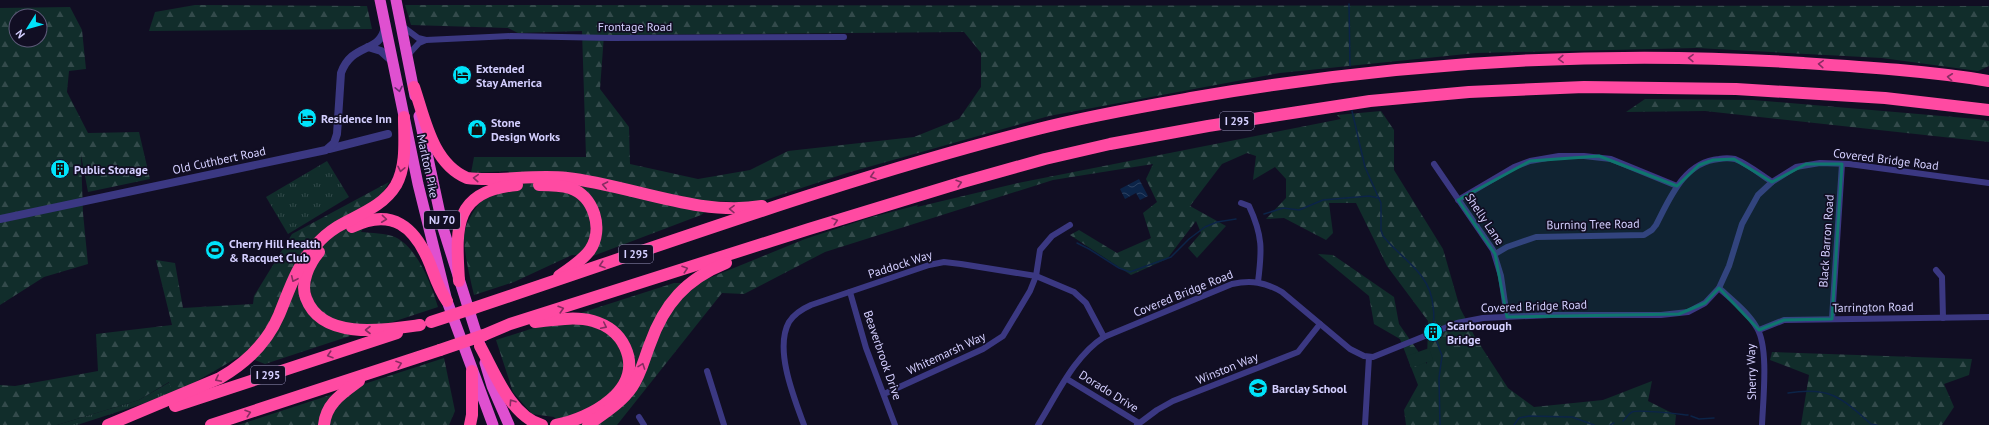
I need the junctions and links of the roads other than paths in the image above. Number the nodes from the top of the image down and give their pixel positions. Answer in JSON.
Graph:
{"nodes":[{"id":1,"x":381,"y":4,"type":"edge"},
{"id":2,"x":397,"y":4,"type":"edge"},
{"id":3,"x":385,"y":24,"type":"junction"},
{"id":4,"x":402,"y":26,"type":"junction"},
{"id":5,"x":844,"y":36,"type":"dead end"},
{"id":6,"x":426,"y":40,"type":"junction"},
{"id":7,"x":368,"y":47,"type":"junction"},
{"id":8,"x":408,"y":55,"type":"junction"},
{"id":9,"x":394,"y":67,"type":"junction"},
{"id":10,"x":1989,"y":82,"type":"edge"},
{"id":11,"x":414,"y":87,"type":"junction"},
{"id":12,"x":1989,"y":110,"type":"edge"},
{"id":13,"x":404,"y":116,"type":"junction"},
{"id":14,"x":388,"y":134,"type":"dead end"},
{"id":15,"x":326,"y":150,"type":"junction"},
{"id":16,"x":1434,"y":164,"type":"dead end"},
{"id":17,"x":1842,"y":164,"type":"junction"},
{"id":18,"x":1772,"y":182,"type":"junction"},
{"id":19,"x":1989,"y":183,"type":"edge"},
{"id":20,"x":1677,"y":186,"type":"junction"},
{"id":21,"x":799,"y":200,"type":"junction"},
{"id":22,"x":1458,"y":200,"type":"junction"},
{"id":23,"x":1241,"y":203,"type":"dead end"},
{"id":24,"x":0,"y":219,"type":"edge"},
{"id":25,"x":1070,"y":224,"type":"dead end"},
{"id":26,"x":809,"y":229,"type":"junction"},
{"id":27,"x":1495,"y":254,"type":"junction"},
{"id":28,"x":1936,"y":270,"type":"dead end"},
{"id":29,"x":1036,"y":276,"type":"junction"},
{"id":30,"x":459,"y":281,"type":"junction"},
{"id":31,"x":553,"y":282,"type":"junction"},
{"id":32,"x":1258,"y":282,"type":"junction"},
{"id":33,"x":1719,"y":288,"type":"junction"},
{"id":34,"x":850,"y":292,"type":"junction"},
{"id":35,"x":447,"y":301,"type":"junction"},
{"id":36,"x":1507,"y":316,"type":"junction"},
{"id":37,"x":1989,"y":317,"type":"edge"},
{"id":38,"x":1943,"y":318,"type":"junction"},
{"id":39,"x":1832,"y":319,"type":"junction"},
{"id":40,"x":426,"y":324,"type":"junction"},
{"id":41,"x":510,"y":324,"type":"junction"},
{"id":42,"x":1320,"y":324,"type":"junction"},
{"id":43,"x":1759,"y":330,"type":"junction"},
{"id":44,"x":1104,"y":337,"type":"junction"},
{"id":45,"x":482,"y":340,"type":"junction"},
{"id":46,"x":1369,"y":357,"type":"junction"},
{"id":47,"x":472,"y":371,"type":"junction"},
{"id":48,"x":707,"y":371,"type":"dead end"},
{"id":49,"x":368,"y":375,"type":"junction"},
{"id":50,"x":1067,"y":379,"type":"junction"},
{"id":51,"x":884,"y":394,"type":"junction"},
{"id":52,"x":639,"y":417,"type":"dead end"},
{"id":53,"x":1138,"y":424,"type":"edge"},
{"id":54,"x":108,"y":425,"type":"edge"},
{"id":55,"x":116,"y":425,"type":"edge"},
{"id":56,"x":211,"y":425,"type":"edge"},
{"id":57,"x":324,"y":425,"type":"edge"},
{"id":58,"x":470,"y":425,"type":"edge"},
{"id":59,"x":494,"y":425,"type":"edge"},
{"id":60,"x":509,"y":425,"type":"edge"},
{"id":61,"x":542,"y":425,"type":"edge"},
{"id":62,"x":556,"y":425,"type":"edge"},
{"id":63,"x":588,"y":425,"type":"edge"},
{"id":64,"x":644,"y":425,"type":"edge"},
{"id":65,"x":724,"y":425,"type":"edge"},
{"id":66,"x":804,"y":425,"type":"edge"},
{"id":67,"x":895,"y":425,"type":"edge"},
{"id":68,"x":1038,"y":425,"type":"edge"},
{"id":69,"x":1365,"y":425,"type":"edge"},
{"id":70,"x":1762,"y":425,"type":"edge"}],
"edges":[{"from":1,"to":3,"type":"highway","name":"Marlton Pike","number":"NJ 70"},
{"from":2,"to":4,"type":"highway","name":"Marlton Pike","number":"NJ 70"},
{"from":3,"to":7,"type":"street"},
{"from":3,"to":9,"type":"highway","name":"Marlton Pike","number":"NJ 70"},
{"from":4,"to":6,"type":"street"},
{"from":4,"to":8,"type":"highway","name":"Marlton Pike","number":"NJ 70"},
{"from":5,"to":6,"type":"street","name":"Frontage Road"},
{"from":6,"to":8,"type":"street"},
{"from":7,"to":9,"type":"street"},
{"from":7,"to":15,"type":"street"},
{"from":8,"to":11,"type":"highway","name":"Marlton Pike","number":"NJ 70"},
{"from":9,"to":13,"type":"highway","name":"Marlton Pike","number":"NJ 70","one_way":true},
{"from":10,"to":21,"type":"highway","number":"I 295","one_way":true},
{"from":21,"to":11,"type":"highway","one_way":true},
{"from":11,"to":30,"type":"highway","name":"Marlton Pike","number":"NJ 70"},
{"from":26,"to":12,"type":"highway","number":"I 295","one_way":true},
{"from":13,"to":35,"type":"highway","name":"Marlton Pike","number":"NJ 70"},
{"from":13,"to":54,"type":"highway","one_way":true},
{"from":14,"to":15,"type":"street","name":"Old Cuthbert Road"},
{"from":15,"to":24,"type":"street","name":"Old Cuthbert Road"},
{"from":16,"to":22,"type":"street","name":"Shelly Lane"},
{"from":17,"to":18,"type":"street","name":"Covered Bridge Road"},
{"from":17,"to":19,"type":"street","name":"Covered Bridge Road"},
{"from":17,"to":39,"type":"street","name":"Black Barron Road"},
{"from":18,"to":20,"type":"street","name":"Burning Tree Road"},
{"from":18,"to":33,"type":"street","name":"Covered Bridge Road"},
{"from":20,"to":22,"type":"street"},
{"from":20,"to":27,"type":"street","name":"Burning Tree Road"},
{"from":21,"to":31,"type":"highway","number":"I 295","one_way":true},
{"from":22,"to":27,"type":"street","name":"Shelly Lane"},
{"from":23,"to":32,"type":"street"},
{"from":25,"to":29,"type":"street","name":"Whitemarsh Way"},
{"from":41,"to":26,"type":"highway","number":"I 295","one_way":true},
{"from":63,"to":26,"type":"highway","one_way":true},
{"from":27,"to":36,"type":"street","name":"Shelly Lane"},
{"from":28,"to":38,"type":"street"},
{"from":29,"to":34,"type":"street","name":"Paddock Way"},
{"from":29,"to":44,"type":"street","name":"Paddock Way"},
{"from":29,"to":51,"type":"street","name":"Whitemarsh Way"},
{"from":30,"to":31,"type":"highway"},
{"from":30,"to":45,"type":"highway","name":"Marlton Pike","number":"NJ 70"},
{"from":31,"to":40,"type":"highway","number":"I 295","bridge":true},
{"from":32,"to":42,"type":"street","name":"Covered Bridge Road"},
{"from":32,"to":44,"type":"street","name":"Covered Bridge Road"},
{"from":33,"to":36,"type":"street","name":"Covered Bridge Road"},
{"from":33,"to":43,"type":"street","name":"Sherry Way"},
{"from":34,"to":51,"type":"street","name":"Beaverbrook Drive"},
{"from":34,"to":66,"type":"street","name":"Paddock Way"},
{"from":40,"to":35,"type":"highway","one_way":true},
{"from":35,"to":47,"type":"highway","name":"Marlton Pike","number":"NJ 70"},
{"from":36,"to":46,"type":"street","name":"Covered Bridge Road"},
{"from":37,"to":38,"type":"street","name":"Tarrington Road"},
{"from":38,"to":39,"type":"street","name":"Tarrington Road"},
{"from":39,"to":43,"type":"street","name":"Tarrington Road"},
{"from":40,"to":55,"type":"highway","number":"I 295","one_way":true},
{"from":41,"to":45,"type":"highway","number":"I 295"},
{"from":41,"to":62,"type":"highway","one_way":true},
{"from":42,"to":46,"type":"street","name":"Covered Bridge Road"},
{"from":42,"to":53,"type":"street","name":"Winston Way"},
{"from":43,"to":70,"type":"street","name":"Sherry Way"},
{"from":44,"to":50,"type":"street","name":"Covered Bridge Road"},
{"from":49,"to":45,"type":"highway","number":"I 295","one_way":true,"bridge":true},
{"from":45,"to":60,"type":"highway","name":"Marlton Pike","number":"NJ 70"},
{"from":61,"to":45,"type":"highway","one_way":true},
{"from":46,"to":69,"type":"street"},
{"from":47,"to":58,"type":"highway"},
{"from":47,"to":59,"type":"highway","name":"Marlton Pike","number":"NJ 70"},
{"from":48,"to":65,"type":"street"},
{"from":56,"to":49,"type":"highway","number":"I 295","one_way":true},
{"from":49,"to":57,"type":"highway"},
{"from":50,"to":53,"type":"street","name":"Dorado Drive"},
{"from":50,"to":68,"type":"street","name":"Covered Bridge Road"},
{"from":51,"to":67,"type":"street","name":"Beaverbrook Drive"},
{"from":52,"to":64,"type":"street"}]}
